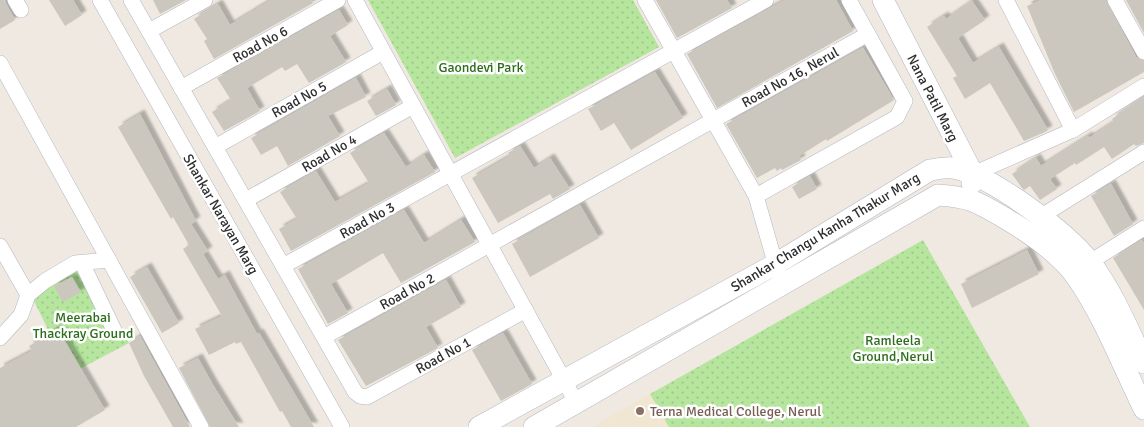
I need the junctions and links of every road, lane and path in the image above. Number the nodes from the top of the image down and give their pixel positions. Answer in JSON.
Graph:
{"nodes":[{"id":1,"x":100,"y":0,"type":"edge"},
{"id":2,"x":131,"y":0,"type":"edge"},
{"id":3,"x":205,"y":0,"type":"edge"},
{"id":4,"x":338,"y":0,"type":"edge"},
{"id":5,"x":355,"y":0,"type":"edge"},
{"id":6,"x":646,"y":0,"type":"edge"},
{"id":7,"x":766,"y":0,"type":"edge"},
{"id":8,"x":849,"y":0,"type":"edge"},
{"id":9,"x":883,"y":0,"type":"edge"},
{"id":10,"x":1006,"y":0,"type":"edge"},
{"id":11,"x":1115,"y":0,"type":"edge"},
{"id":12,"x":149,"y":31,"type":"junction"},
{"id":13,"x":868,"y":34,"type":"junction"},
{"id":14,"x":674,"y":51,"type":"junction"},
{"id":15,"x":383,"y":52,"type":"junction"},
{"id":16,"x":1144,"y":52,"type":"edge"},
{"id":17,"x":0,"y":63,"type":"edge"},
{"id":18,"x":1144,"y":86,"type":"edge"},
{"id":19,"x":181,"y":88,"type":"junction"},
{"id":20,"x":413,"y":106,"type":"junction"},
{"id":21,"x":713,"y":120,"type":"junction"},
{"id":22,"x":1073,"y":130,"type":"junction"},
{"id":23,"x":215,"y":147,"type":"junction"},
{"id":24,"x":1144,"y":152,"type":"edge"},
{"id":25,"x":451,"y":174,"type":"junction"},
{"id":26,"x":973,"y":174,"type":"junction"},
{"id":27,"x":756,"y":196,"type":"junction"},
{"id":28,"x":970,"y":198,"type":"junction"},
{"id":29,"x":246,"y":200,"type":"junction"},
{"id":30,"x":1040,"y":217,"type":"junction"},
{"id":31,"x":1144,"y":228,"type":"edge"},
{"id":32,"x":490,"y":245,"type":"junction"},
{"id":33,"x":0,"y":246,"type":"edge"},
{"id":34,"x":109,"y":260,"type":"junction"},
{"id":35,"x":1090,"y":262,"type":"junction"},
{"id":36,"x":82,"y":263,"type":"junction"},
{"id":37,"x":283,"y":266,"type":"junction"},
{"id":38,"x":778,"y":274,"type":"junction"},
{"id":39,"x":28,"y":295,"type":"junction"},
{"id":40,"x":1119,"y":308,"type":"junction"},
{"id":41,"x":526,"y":310,"type":"junction"},
{"id":42,"x":1100,"y":319,"type":"junction"},
{"id":43,"x":114,"y":330,"type":"dead end"},
{"id":44,"x":324,"y":337,"type":"junction"},
{"id":45,"x":0,"y":338,"type":"edge"},
{"id":46,"x":1144,"y":363,"type":"edge"},
{"id":47,"x":564,"y":379,"type":"junction"},
{"id":48,"x":577,"y":404,"type":"junction"},
{"id":49,"x":1144,"y":409,"type":"edge"},
{"id":50,"x":201,"y":427,"type":"edge"},
{"id":51,"x":342,"y":427,"type":"edge"},
{"id":52,"x":479,"y":427,"type":"edge"},
{"id":53,"x":534,"y":427,"type":"edge"}],
"edges":[{"from":1,"to":51,"type":"street","name":"Shankar Narayan Marg"},
{"from":2,"to":12,"type":"street"},
{"from":3,"to":12,"type":"street"},
{"from":4,"to":19,"type":"street","name":"Road No 6"},
{"from":5,"to":15,"type":"street"},
{"from":6,"to":14,"type":"street"},
{"from":7,"to":14,"type":"street","name":"Road No 3"},
{"from":8,"to":13,"type":"street"},
{"from":9,"to":26,"type":"street","name":"Nana Patil Marg"},
{"from":10,"to":22,"type":"street"},
{"from":11,"to":16,"type":"street"},
{"from":12,"to":19,"type":"street"},
{"from":13,"to":21,"type":"street","name":"Road No 16, Nerul"},
{"from":13,"to":27,"type":"street"},
{"from":14,"to":21,"type":"street"},
{"from":14,"to":25,"type":"street","name":"Road No 3"},
{"from":15,"to":20,"type":"street"},
{"from":15,"to":23,"type":"street","name":"Road No 5"},
{"from":17,"to":34,"type":"street"},
{"from":18,"to":22,"type":"street"},
{"from":19,"to":23,"type":"street"},
{"from":20,"to":25,"type":"street"},
{"from":20,"to":29,"type":"street","name":"Road No 4"},
{"from":21,"to":27,"type":"street"},
{"from":21,"to":32,"type":"street","name":"Road No 16, Nerul"},
{"from":22,"to":26,"type":"street"},
{"from":23,"to":29,"type":"street"},
{"from":24,"to":30,"type":"street"},
{"from":25,"to":32,"type":"street"},
{"from":25,"to":37,"type":"street","name":"Road No 3"},
{"from":26,"to":28,"type":"street"},
{"from":26,"to":30,"type":"street","name":"Shankar Changu Kanha Thakur Marg"},
{"from":26,"to":38,"type":"street","name":"Shankar Changu Kanha Thakur Marg"},
{"from":27,"to":38,"type":"street"},
{"from":28,"to":38,"type":"street","name":"Shankar Changu Kanha Thakur Marg"},
{"from":28,"to":42,"type":"street","name":"Shankar Changu Kanha Thakur Marg"},
{"from":29,"to":37,"type":"street"},
{"from":30,"to":35,"type":"street","name":"Shankar Changu Kanha Thakur Marg"},
{"from":31,"to":35,"type":"street"},
{"from":32,"to":41,"type":"street"},
{"from":32,"to":44,"type":"street","name":"Road No 2"},
{"from":33,"to":39,"type":"street"},
{"from":34,"to":36,"type":"street"},
{"from":34,"to":50,"type":"street"},
{"from":35,"to":40,"type":"street","name":"Shankar Changu Kanha Thakur Marg"},
{"from":36,"to":39,"type":"street"},
{"from":36,"to":43,"type":"street"},
{"from":37,"to":44,"type":"street"},
{"from":38,"to":47,"type":"street","name":"Shankar Changu Kanha Thakur Marg"},
{"from":38,"to":48,"type":"street","name":"Shankar Changu Kanha Thakur Marg"},
{"from":39,"to":45,"type":"street"},
{"from":40,"to":42,"type":"street"},
{"from":40,"to":46,"type":"street","name":"Shankar Changu Kanha Thakur Marg"},
{"from":41,"to":44,"type":"street","name":"Road No 1"},
{"from":41,"to":47,"type":"street"},
{"from":42,"to":49,"type":"street","name":"Shankar Changu Kanha Thakur Marg"},
{"from":47,"to":48,"type":"street"},
{"from":47,"to":52,"type":"street","name":"Shankar Changu Kanha Thakur Marg"},
{"from":48,"to":53,"type":"street","name":"Shankar Changu Kanha Thakur Marg"}]}
